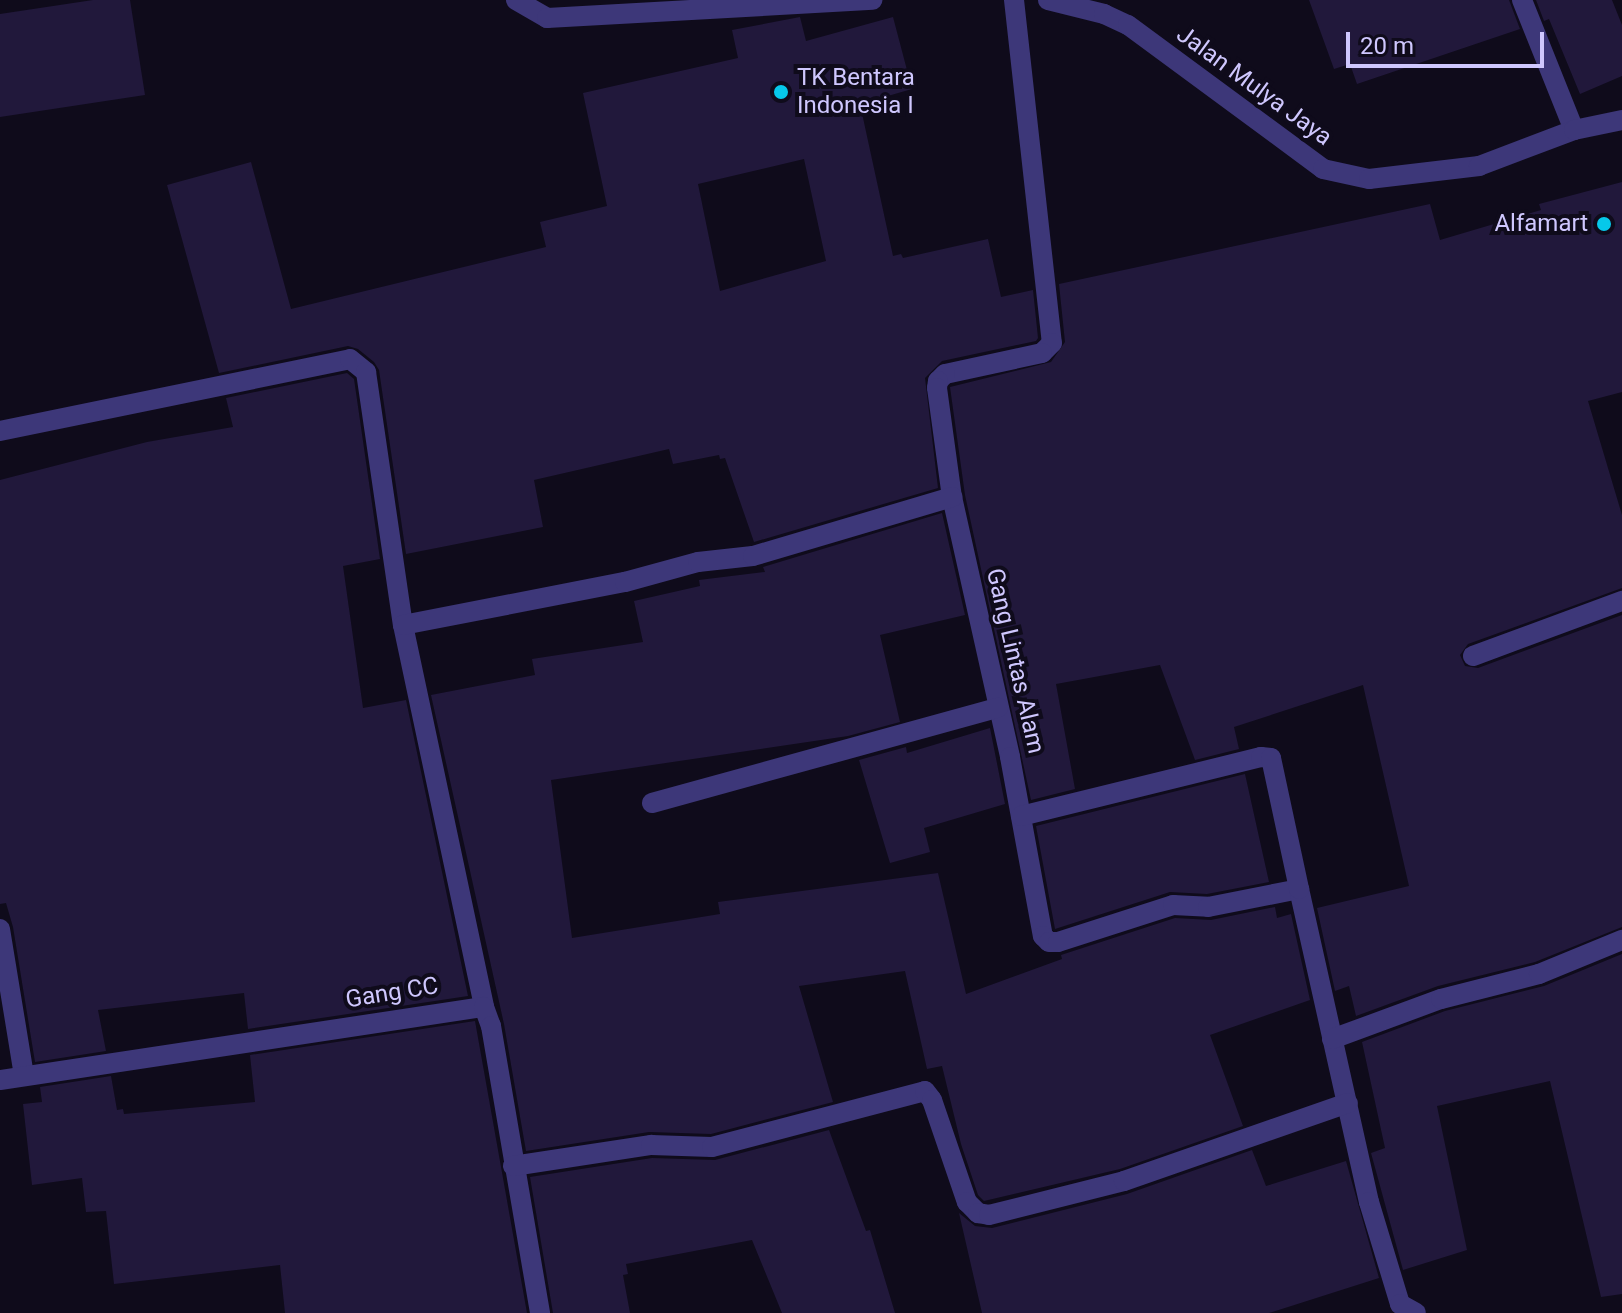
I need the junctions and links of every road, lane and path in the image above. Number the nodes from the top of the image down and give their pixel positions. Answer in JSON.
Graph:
{"nodes":[{"id":1,"x":516,"y":0,"type":"edge"},
{"id":2,"x":873,"y":0,"type":"edge"},
{"id":3,"x":1014,"y":0,"type":"edge"},
{"id":4,"x":1048,"y":0,"type":"edge"},
{"id":5,"x":1522,"y":0,"type":"edge"},
{"id":6,"x":1622,"y":120,"type":"edge"},
{"id":7,"x":1574,"y":130,"type":"junction"},
{"id":8,"x":0,"y":431,"type":"edge"},
{"id":9,"x":952,"y":497,"type":"junction"},
{"id":10,"x":1622,"y":601,"type":"edge"},
{"id":11,"x":403,"y":625,"type":"junction"},
{"id":12,"x":1473,"y":656,"type":"dead end"},
{"id":13,"x":998,"y":708,"type":"junction"},
{"id":14,"x":652,"y":803,"type":"dead end"},
{"id":15,"x":1021,"y":816,"type":"junction"},
{"id":16,"x":1299,"y":889,"type":"junction"},
{"id":17,"x":0,"y":929,"type":"edge"},
{"id":18,"x":1622,"y":940,"type":"edge"},
{"id":19,"x":484,"y":1007,"type":"junction"},
{"id":20,"x":1332,"y":1039,"type":"junction"},
{"id":21,"x":24,"y":1075,"type":"junction"},
{"id":22,"x":0,"y":1080,"type":"edge"},
{"id":23,"x":1348,"y":1103,"type":"junction"},
{"id":24,"x":513,"y":1166,"type":"junction"},
{"id":25,"x":540,"y":1313,"type":"edge"},
{"id":26,"x":1416,"y":1313,"type":"edge"}],
"edges":[{"from":1,"to":2,"type":"street"},
{"from":3,"to":9,"type":"street","name":"Gang Lintas Alam"},
{"from":4,"to":7,"type":"street","name":"Jalan Mulya Jaya"},
{"from":5,"to":7,"type":"street"},
{"from":6,"to":7,"type":"street","name":"Jalan Mulya Jaya"},
{"from":8,"to":11,"type":"street"},
{"from":9,"to":11,"type":"street"},
{"from":9,"to":13,"type":"street","name":"Gang Lintas Alam"},
{"from":10,"to":12,"type":"street"},
{"from":11,"to":19,"type":"street"},
{"from":13,"to":14,"type":"street"},
{"from":13,"to":15,"type":"street","name":"Gang Lintas Alam"},
{"from":15,"to":16,"type":"street","name":"Gang Lintas Alam"},
{"from":15,"to":16,"type":"street"},
{"from":16,"to":20,"type":"street"},
{"from":17,"to":21,"type":"street"},
{"from":18,"to":20,"type":"street"},
{"from":19,"to":21,"type":"street","name":"Gang CC"},
{"from":19,"to":24,"type":"street"},
{"from":20,"to":23,"type":"street"},
{"from":21,"to":22,"type":"street","name":"Gang CC"},
{"from":23,"to":24,"type":"street"},
{"from":23,"to":26,"type":"street"},
{"from":24,"to":25,"type":"street"}]}
